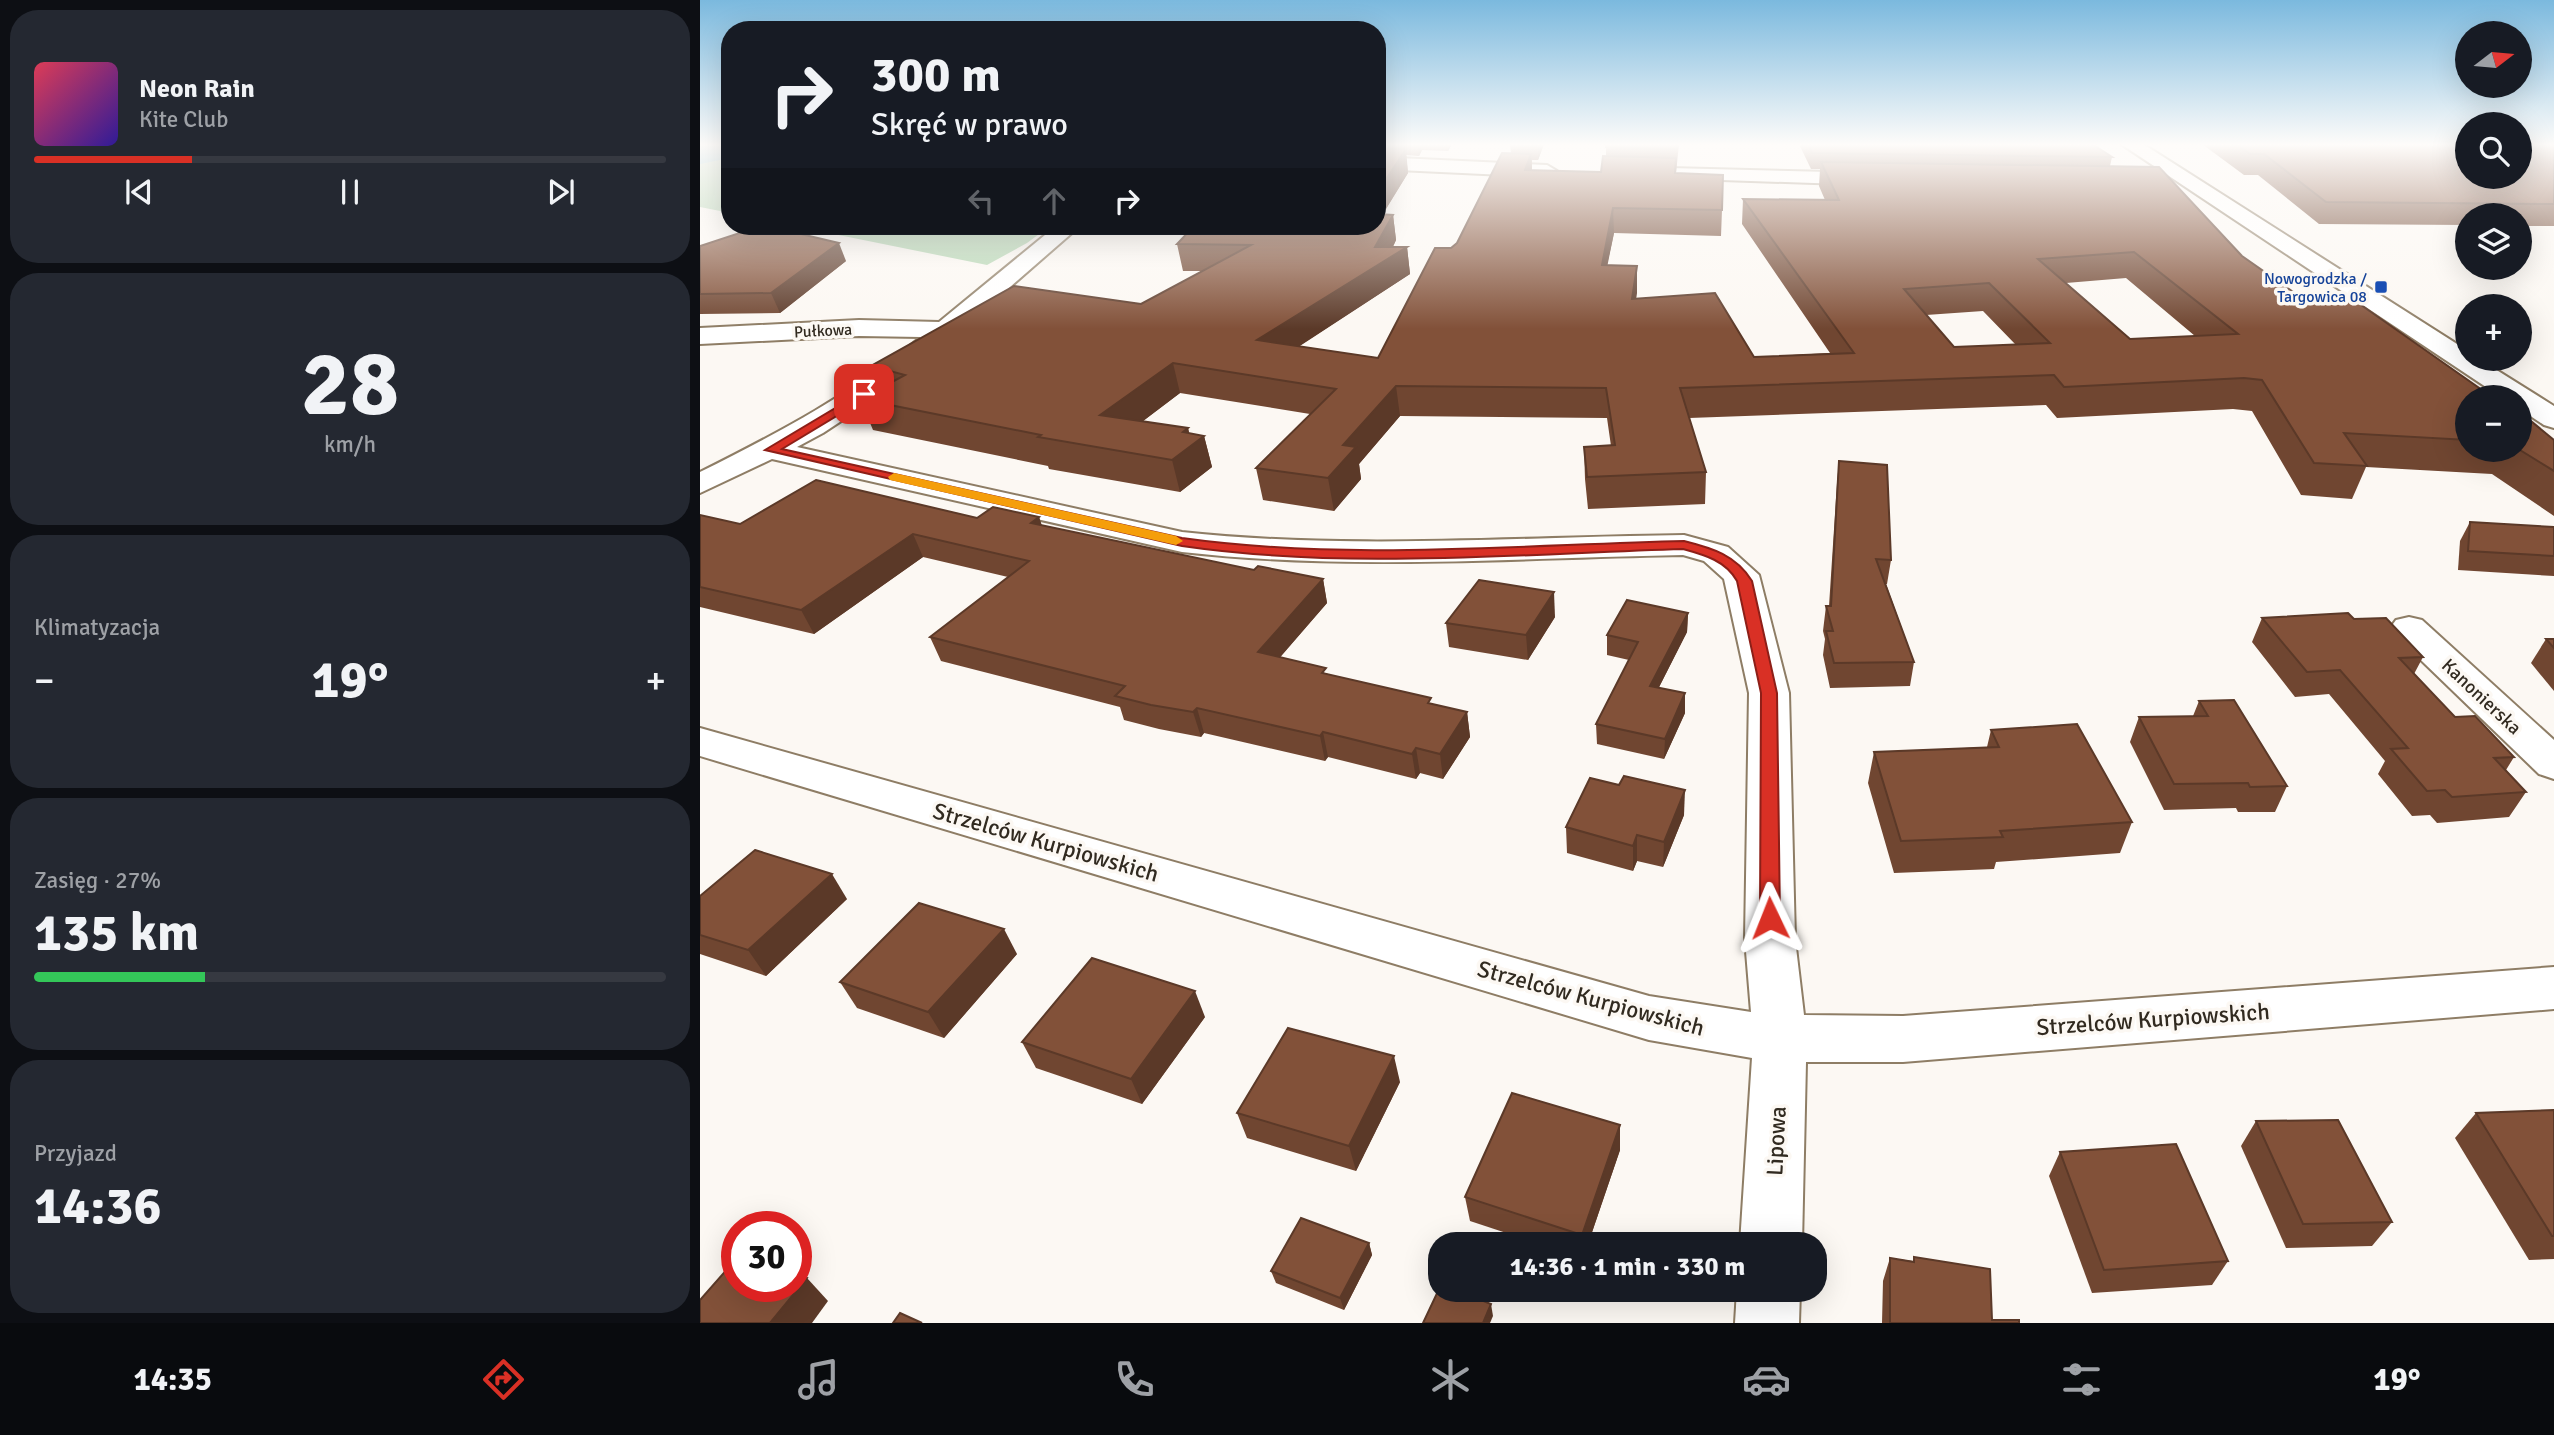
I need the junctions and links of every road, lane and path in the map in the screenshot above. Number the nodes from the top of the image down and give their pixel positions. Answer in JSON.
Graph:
{"nodes":[{"id":1,"x":2224,"y":206,"type":"edge"},
{"id":2,"x":1058,"y":235,"type":"edge"},
{"id":3,"x":947,"y":330,"type":"junction"},
{"id":4,"x":700,"y":336,"type":"edge"},
{"id":5,"x":2554,"y":419,"type":"edge"},
{"id":6,"x":771,"y":450,"type":"junction"},
{"id":7,"x":700,"y":484,"type":"edge"},
{"id":8,"x":2409,"y":628,"type":"dead end"},
{"id":9,"x":700,"y":742,"type":"edge"},
{"id":10,"x":2554,"y":764,"type":"edge"},
{"id":11,"x":2554,"y":988,"type":"edge"},
{"id":12,"x":1780,"y":1038,"type":"junction"},
{"id":13,"x":1772,"y":1232,"type":"edge"},
{"id":14,"x":1768,"y":1302,"type":"edge"},
{"id":15,"x":1767,"y":1323,"type":"edge"}],
"edges":[{"from":1,"to":5,"type":"street"},
{"from":2,"to":3,"type":"street"},
{"from":3,"to":4,"type":"street","name":"Pułkowa"},
{"from":3,"to":6,"type":"street"},
{"from":6,"to":7,"type":"street"},
{"from":6,"to":12,"type":"street","name":"Lipowa"},
{"from":8,"to":10,"type":"street","name":"Kanonierska"},
{"from":9,"to":12,"type":"street","name":"Strzelców Kurpiowskich"},
{"from":11,"to":12,"type":"street","name":"Strzelców Kurpiowskich"},
{"from":12,"to":13,"type":"street","name":"Lipowa"},
{"from":14,"to":15,"type":"street"}]}
